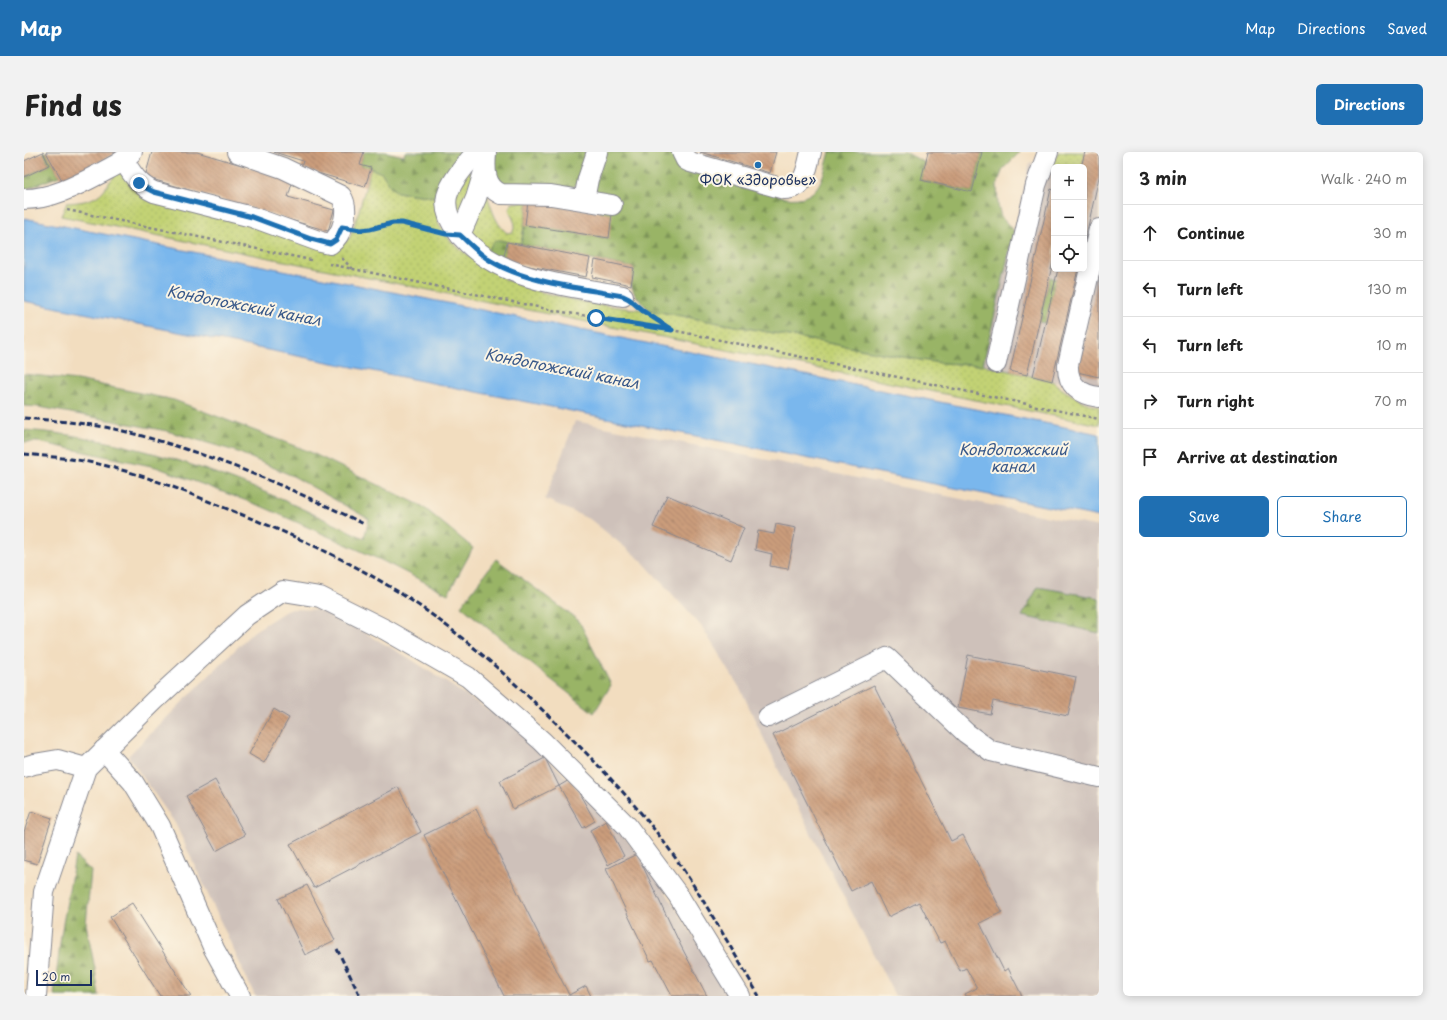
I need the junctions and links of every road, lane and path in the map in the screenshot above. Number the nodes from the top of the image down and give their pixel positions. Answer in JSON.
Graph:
{"nodes":[{"id":1,"x":476,"y":152,"type":"edge"},
{"id":2,"x":486,"y":152,"type":"edge"},
{"id":3,"x":598,"y":152,"type":"edge"},
{"id":4,"x":682,"y":152,"type":"edge"},
{"id":5,"x":811,"y":152,"type":"edge"},
{"id":6,"x":1048,"y":152,"type":"edge"},
{"id":7,"x":249,"y":154,"type":"edge"},
{"id":8,"x":128,"y":156,"type":"edge"},
{"id":9,"x":484,"y":172,"type":"junction"},
{"id":10,"x":24,"y":199,"type":"edge"},
{"id":11,"x":584,"y":200,"type":"junction"},
{"id":12,"x":612,"y":205,"type":"dead end"},
{"id":13,"x":60,"y":209,"type":"dead end"},
{"id":14,"x":342,"y":227,"type":"junction"},
{"id":15,"x":1099,"y":229,"type":"edge"},
{"id":16,"x":460,"y":235,"type":"junction"},
{"id":17,"x":316,"y":261,"type":"dead end"},
{"id":18,"x":322,"y":263,"type":"dead end"},
{"id":19,"x":623,"y":296,"type":"joint"},
{"id":20,"x":672,"y":330,"type":"junction"},
{"id":21,"x":996,"y":363,"type":"dead end"},
{"id":22,"x":1099,"y":397,"type":"edge"},
{"id":23,"x":1099,"y":419,"type":"edge"},
{"id":24,"x":768,"y":717,"type":"dead end"},
{"id":25,"x":104,"y":750,"type":"junction"},
{"id":26,"x":24,"y":767,"type":"edge"},
{"id":27,"x":86,"y":768,"type":"junction"},
{"id":28,"x":1099,"y":777,"type":"edge"},
{"id":29,"x":36,"y":996,"type":"edge"},
{"id":30,"x":240,"y":996,"type":"edge"},
{"id":31,"x":740,"y":996,"type":"edge"}],
"edges":[{"from":1,"to":16,"type":"street"},
{"from":2,"to":9,"type":"street"},
{"from":3,"to":11,"type":"street"},
{"from":4,"to":5,"type":"street"},
{"from":6,"to":21,"type":"street"},
{"from":7,"to":14,"type":"street"},
{"from":8,"to":10,"type":"street"},
{"from":8,"to":14,"type":"street"},
{"from":9,"to":11,"type":"street"},
{"from":9,"to":16,"type":"street"},
{"from":11,"to":12,"type":"street"},
{"from":13,"to":17,"type":"path"},
{"from":14,"to":16,"type":"path"},
{"from":15,"to":22,"type":"street"},
{"from":16,"to":19,"type":"street"},
{"from":18,"to":20,"type":"path"},
{"from":19,"to":20,"type":"path"},
{"from":20,"to":23,"type":"path"},
{"from":24,"to":28,"type":"street"},
{"from":25,"to":27,"type":"street"},
{"from":25,"to":30,"type":"street"},
{"from":25,"to":31,"type":"street"},
{"from":26,"to":27,"type":"street"},
{"from":27,"to":29,"type":"street"}]}
